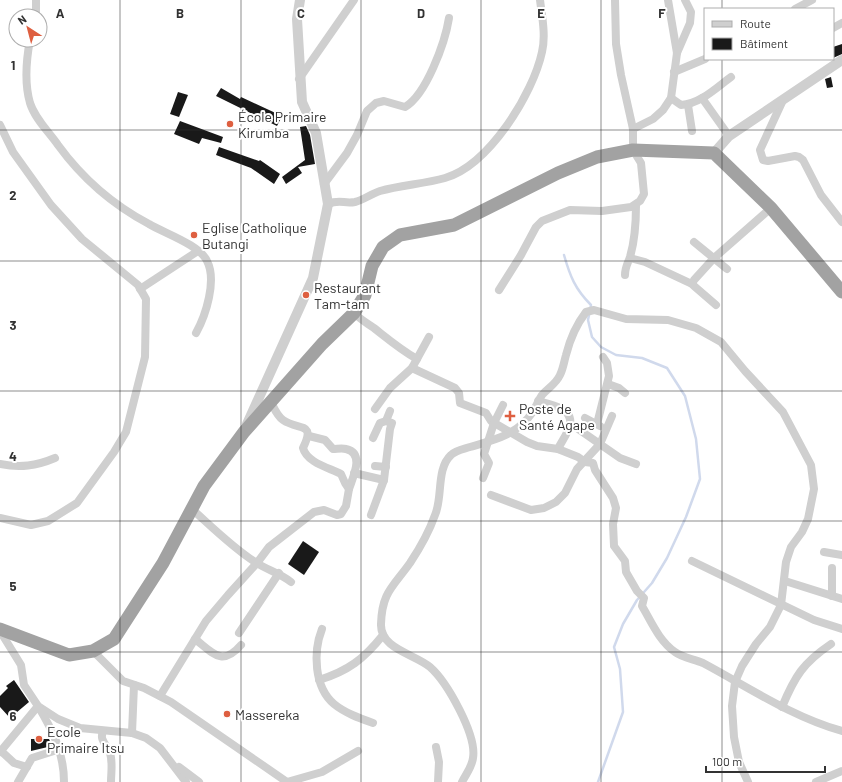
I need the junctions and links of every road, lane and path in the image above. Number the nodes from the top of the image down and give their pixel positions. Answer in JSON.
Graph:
{"nodes":[{"id":1,"x":300,"y":0,"type":"edge"},
{"id":2,"x":354,"y":0,"type":"edge"},
{"id":3,"x":540,"y":0,"type":"edge"},
{"id":4,"x":615,"y":0,"type":"edge"},
{"id":5,"x":668,"y":0,"type":"edge"},
{"id":6,"x":685,"y":0,"type":"edge"},
{"id":7,"x":812,"y":0,"type":"edge"},
{"id":8,"x":798,"y":8,"type":"edge"},
{"id":9,"x":449,"y":18,"type":"dead end"},
{"id":10,"x":28,"y":48,"type":"edge"},
{"id":11,"x":677,"y":53,"type":"junction"},
{"id":12,"x":704,"y":59,"type":"edge"},
{"id":13,"x":842,"y":60,"type":"edge"},
{"id":14,"x":674,"y":72,"type":"junction"},
{"id":15,"x":731,"y":77,"type":"dead end"},
{"id":16,"x":299,"y":79,"type":"junction"},
{"id":17,"x":671,"y":98,"type":"junction"},
{"id":18,"x":702,"y":98,"type":"junction"},
{"id":19,"x":783,"y":100,"type":"junction"},
{"id":20,"x":688,"y":105,"type":"junction"},
{"id":21,"x":0,"y":125,"type":"edge"},
{"id":22,"x":633,"y":129,"type":"junction"},
{"id":23,"x":692,"y":131,"type":"dead end"},
{"id":24,"x":729,"y":136,"type":"junction"},
{"id":25,"x":633,"y":150,"type":"junction"},
{"id":26,"x":714,"y":153,"type":"junction"},
{"id":27,"x":324,"y":184,"type":"junction"},
{"id":28,"x":328,"y":204,"type":"junction"},
{"id":29,"x":636,"y":205,"type":"junction"},
{"id":30,"x":771,"y":208,"type":"junction"},
{"id":31,"x":842,"y":222,"type":"edge"},
{"id":32,"x":694,"y":242,"type":"dead end"},
{"id":33,"x":198,"y":251,"type":"junction"},
{"id":34,"x":630,"y":258,"type":"junction"},
{"id":35,"x":714,"y":258,"type":"junction"},
{"id":36,"x":727,"y":269,"type":"dead end"},
{"id":37,"x":625,"y":274,"type":"dead end"},
{"id":38,"x":692,"y":284,"type":"junction"},
{"id":39,"x":140,"y":289,"type":"junction"},
{"id":40,"x":499,"y":290,"type":"dead end"},
{"id":41,"x":842,"y":292,"type":"edge"},
{"id":42,"x":716,"y":305,"type":"dead end"},
{"id":43,"x":354,"y":313,"type":"junction"},
{"id":44,"x":196,"y":333,"type":"dead end"},
{"id":45,"x":429,"y":337,"type":"dead end"},
{"id":46,"x":603,"y":357,"type":"dead end"},
{"id":47,"x":417,"y":359,"type":"junction"},
{"id":48,"x":412,"y":368,"type":"junction"},
{"id":49,"x":608,"y":384,"type":"junction"},
{"id":50,"x":625,"y":393,"type":"dead end"},
{"id":51,"x":538,"y":401,"type":"junction"},
{"id":52,"x":271,"y":402,"type":"junction"},
{"id":53,"x":503,"y":405,"type":"dead end"},
{"id":54,"x":375,"y":409,"type":"dead end"},
{"id":55,"x":390,"y":411,"type":"dead end"},
{"id":56,"x":612,"y":416,"type":"dead end"},
{"id":57,"x":585,"y":418,"type":"dead end"},
{"id":58,"x":386,"y":421,"type":"junction"},
{"id":59,"x":494,"y":423,"type":"junction"},
{"id":60,"x":570,"y":424,"type":"junction"},
{"id":61,"x":597,"y":424,"type":"junction"},
{"id":62,"x":606,"y":430,"type":"junction"},
{"id":63,"x":244,"y":432,"type":"junction"},
{"id":64,"x":510,"y":434,"type":"junction"},
{"id":65,"x":309,"y":436,"type":"junction"},
{"id":66,"x":373,"y":438,"type":"dead end"},
{"id":67,"x":487,"y":442,"type":"junction"},
{"id":68,"x":600,"y":444,"type":"junction"},
{"id":69,"x":558,"y":449,"type":"junction"},
{"id":70,"x":56,"y":458,"type":"dead end"},
{"id":71,"x":585,"y":462,"type":"junction"},
{"id":72,"x":0,"y":464,"type":"edge"},
{"id":73,"x":636,"y":464,"type":"dead end"},
{"id":74,"x":375,"y":466,"type":"dead end"},
{"id":75,"x":386,"y":467,"type":"junction"},
{"id":76,"x":354,"y":473,"type":"junction"},
{"id":77,"x":483,"y":478,"type":"dead end"},
{"id":78,"x":384,"y":480,"type":"junction"},
{"id":79,"x":349,"y":489,"type":"junction"},
{"id":80,"x":491,"y":495,"type":"dead end"},
{"id":81,"x":193,"y":510,"type":"junction"},
{"id":82,"x":371,"y":515,"type":"dead end"},
{"id":83,"x":0,"y":518,"type":"edge"},
{"id":84,"x":824,"y":552,"type":"dead end"},
{"id":85,"x":842,"y":555,"type":"edge"},
{"id":86,"x":692,"y":561,"type":"dead end"},
{"id":87,"x":257,"y":563,"type":"junction"},
{"id":88,"x":832,"y":568,"type":"dead end"},
{"id":89,"x":279,"y":573,"type":"junction"},
{"id":90,"x":785,"y":581,"type":"junction"},
{"id":91,"x":291,"y":582,"type":"dead end"},
{"id":92,"x":832,"y":596,"type":"junction"},
{"id":93,"x":842,"y":599,"type":"edge"},
{"id":94,"x":781,"y":605,"type":"junction"},
{"id":95,"x":322,"y":629,"type":"dead end"},
{"id":96,"x":842,"y":629,"type":"edge"},
{"id":97,"x":0,"y":630,"type":"edge"},
{"id":98,"x":240,"y":633,"type":"dead end"},
{"id":99,"x":383,"y":636,"type":"junction"},
{"id":100,"x":195,"y":639,"type":"junction"},
{"id":101,"x":831,"y":644,"type":"dead end"},
{"id":102,"x":241,"y":645,"type":"dead end"},
{"id":103,"x":94,"y":651,"type":"junction"},
{"id":104,"x":319,"y":680,"type":"junction"},
{"id":105,"x":735,"y":682,"type":"junction"},
{"id":106,"x":134,"y":685,"type":"junction"},
{"id":107,"x":160,"y":696,"type":"junction"},
{"id":108,"x":38,"y":706,"type":"junction"},
{"id":109,"x":782,"y":707,"type":"junction"},
{"id":110,"x":372,"y":724,"type":"dead end"},
{"id":111,"x":103,"y":731,"type":"junction"},
{"id":112,"x":842,"y":731,"type":"edge"},
{"id":113,"x":132,"y":733,"type":"junction"},
{"id":114,"x":436,"y":747,"type":"dead end"},
{"id":115,"x":60,"y":748,"type":"junction"},
{"id":116,"x":0,"y":751,"type":"edge"},
{"id":117,"x":358,"y":751,"type":"dead end"},
{"id":118,"x":172,"y":762,"type":"junction"},
{"id":119,"x":27,"y":767,"type":"junction"},
{"id":120,"x":842,"y":771,"type":"edge"},
{"id":121,"x":18,"y":782,"type":"edge"},
{"id":122,"x":64,"y":782,"type":"edge"},
{"id":123,"x":111,"y":782,"type":"edge"},
{"id":124,"x":186,"y":782,"type":"edge"},
{"id":125,"x":199,"y":782,"type":"edge"},
{"id":126,"x":287,"y":782,"type":"edge"},
{"id":127,"x":438,"y":782,"type":"edge"},
{"id":128,"x":462,"y":782,"type":"edge"},
{"id":129,"x":748,"y":782,"type":"edge"},
{"id":130,"x":816,"y":782,"type":"edge"}],
"edges":[{"from":1,"to":16,"type":"street"},
{"from":2,"to":16,"type":"street"},
{"from":3,"to":28,"type":"street"},
{"from":4,"to":22,"type":"street"},
{"from":5,"to":11,"type":"street"},
{"from":6,"to":11,"type":"street"},
{"from":7,"to":8,"type":"street"},
{"from":9,"to":27,"type":"street"},
{"from":10,"to":33,"type":"street"},
{"from":11,"to":14,"type":"street"},
{"from":12,"to":14,"type":"street"},
{"from":13,"to":19,"type":"street"},
{"from":14,"to":17,"type":"street"},
{"from":15,"to":18,"type":"street"},
{"from":16,"to":27,"type":"street"},
{"from":17,"to":20,"type":"street"},
{"from":17,"to":22,"type":"street"},
{"from":18,"to":20,"type":"street"},
{"from":18,"to":24,"type":"street"},
{"from":19,"to":24,"type":"street"},
{"from":19,"to":31,"type":"street"},
{"from":20,"to":23,"type":"street"},
{"from":21,"to":39,"type":"street"},
{"from":22,"to":25,"type":"street"},
{"from":24,"to":26,"type":"street"},
{"from":25,"to":26,"type":"highway"},
{"from":25,"to":29,"type":"street"},
{"from":25,"to":43,"type":"highway"},
{"from":26,"to":30,"type":"highway"},
{"from":27,"to":28,"type":"street"},
{"from":28,"to":63,"type":"street"},
{"from":29,"to":34,"type":"street"},
{"from":29,"to":40,"type":"street"},
{"from":30,"to":35,"type":"street"},
{"from":30,"to":41,"type":"highway"},
{"from":32,"to":35,"type":"street"},
{"from":33,"to":39,"type":"street"},
{"from":33,"to":44,"type":"street"},
{"from":34,"to":37,"type":"street"},
{"from":34,"to":38,"type":"street"},
{"from":35,"to":36,"type":"street"},
{"from":35,"to":38,"type":"street"},
{"from":38,"to":42,"type":"street"},
{"from":39,"to":83,"type":"street"},
{"from":43,"to":47,"type":"street"},
{"from":43,"to":52,"type":"highway"},
{"from":45,"to":47,"type":"street"},
{"from":46,"to":49,"type":"street"},
{"from":47,"to":48,"type":"street"},
{"from":48,"to":54,"type":"street"},
{"from":48,"to":59,"type":"street"},
{"from":49,"to":50,"type":"street"},
{"from":49,"to":61,"type":"street"},
{"from":51,"to":60,"type":"street"},
{"from":51,"to":64,"type":"street"},
{"from":51,"to":90,"type":"street"},
{"from":52,"to":63,"type":"highway"},
{"from":52,"to":65,"type":"street"},
{"from":53,"to":59,"type":"street"},
{"from":55,"to":58,"type":"street"},
{"from":56,"to":62,"type":"street"},
{"from":57,"to":61,"type":"street"},
{"from":58,"to":66,"type":"street"},
{"from":58,"to":75,"type":"street"},
{"from":59,"to":64,"type":"street"},
{"from":59,"to":67,"type":"street"},
{"from":60,"to":68,"type":"street"},
{"from":60,"to":69,"type":"street"},
{"from":61,"to":62,"type":"street"},
{"from":62,"to":68,"type":"street"},
{"from":63,"to":81,"type":"highway"},
{"from":64,"to":67,"type":"street"},
{"from":64,"to":69,"type":"street"},
{"from":65,"to":76,"type":"street"},
{"from":65,"to":79,"type":"street"},
{"from":67,"to":77,"type":"street"},
{"from":67,"to":99,"type":"street"},
{"from":68,"to":71,"type":"street"},
{"from":68,"to":73,"type":"street"},
{"from":69,"to":71,"type":"street"},
{"from":70,"to":72,"type":"street"},
{"from":71,"to":80,"type":"street"},
{"from":71,"to":105,"type":"street"},
{"from":74,"to":75,"type":"street"},
{"from":75,"to":78,"type":"street"},
{"from":76,"to":78,"type":"street"},
{"from":76,"to":79,"type":"street"},
{"from":78,"to":82,"type":"street"},
{"from":79,"to":87,"type":"street"},
{"from":81,"to":87,"type":"street"},
{"from":81,"to":103,"type":"highway"},
{"from":84,"to":85,"type":"street"},
{"from":86,"to":94,"type":"street"},
{"from":87,"to":89,"type":"street"},
{"from":87,"to":100,"type":"street"},
{"from":88,"to":92,"type":"street"},
{"from":89,"to":91,"type":"street"},
{"from":89,"to":98,"type":"street"},
{"from":90,"to":92,"type":"street"},
{"from":90,"to":94,"type":"street"},
{"from":92,"to":93,"type":"street"},
{"from":94,"to":96,"type":"street"},
{"from":94,"to":105,"type":"street"},
{"from":95,"to":104,"type":"street"},
{"from":97,"to":103,"type":"highway"},
{"from":97,"to":108,"type":"street"},
{"from":99,"to":104,"type":"street"},
{"from":99,"to":128,"type":"street"},
{"from":100,"to":102,"type":"street"},
{"from":100,"to":107,"type":"street"},
{"from":101,"to":109,"type":"street"},
{"from":103,"to":106,"type":"street"},
{"from":104,"to":110,"type":"street"},
{"from":105,"to":109,"type":"street"},
{"from":105,"to":129,"type":"street"},
{"from":106,"to":107,"type":"street"},
{"from":106,"to":113,"type":"street"},
{"from":107,"to":126,"type":"street"},
{"from":108,"to":111,"type":"street"},
{"from":108,"to":115,"type":"street"},
{"from":108,"to":116,"type":"street"},
{"from":109,"to":112,"type":"street"},
{"from":111,"to":113,"type":"street"},
{"from":111,"to":123,"type":"street"},
{"from":113,"to":118,"type":"street"},
{"from":114,"to":127,"type":"street"},
{"from":115,"to":119,"type":"street"},
{"from":115,"to":122,"type":"street"},
{"from":116,"to":119,"type":"street"},
{"from":117,"to":126,"type":"street"},
{"from":118,"to":124,"type":"street"},
{"from":118,"to":125,"type":"street"},
{"from":119,"to":121,"type":"street"},
{"from":120,"to":130,"type":"street"}]}
